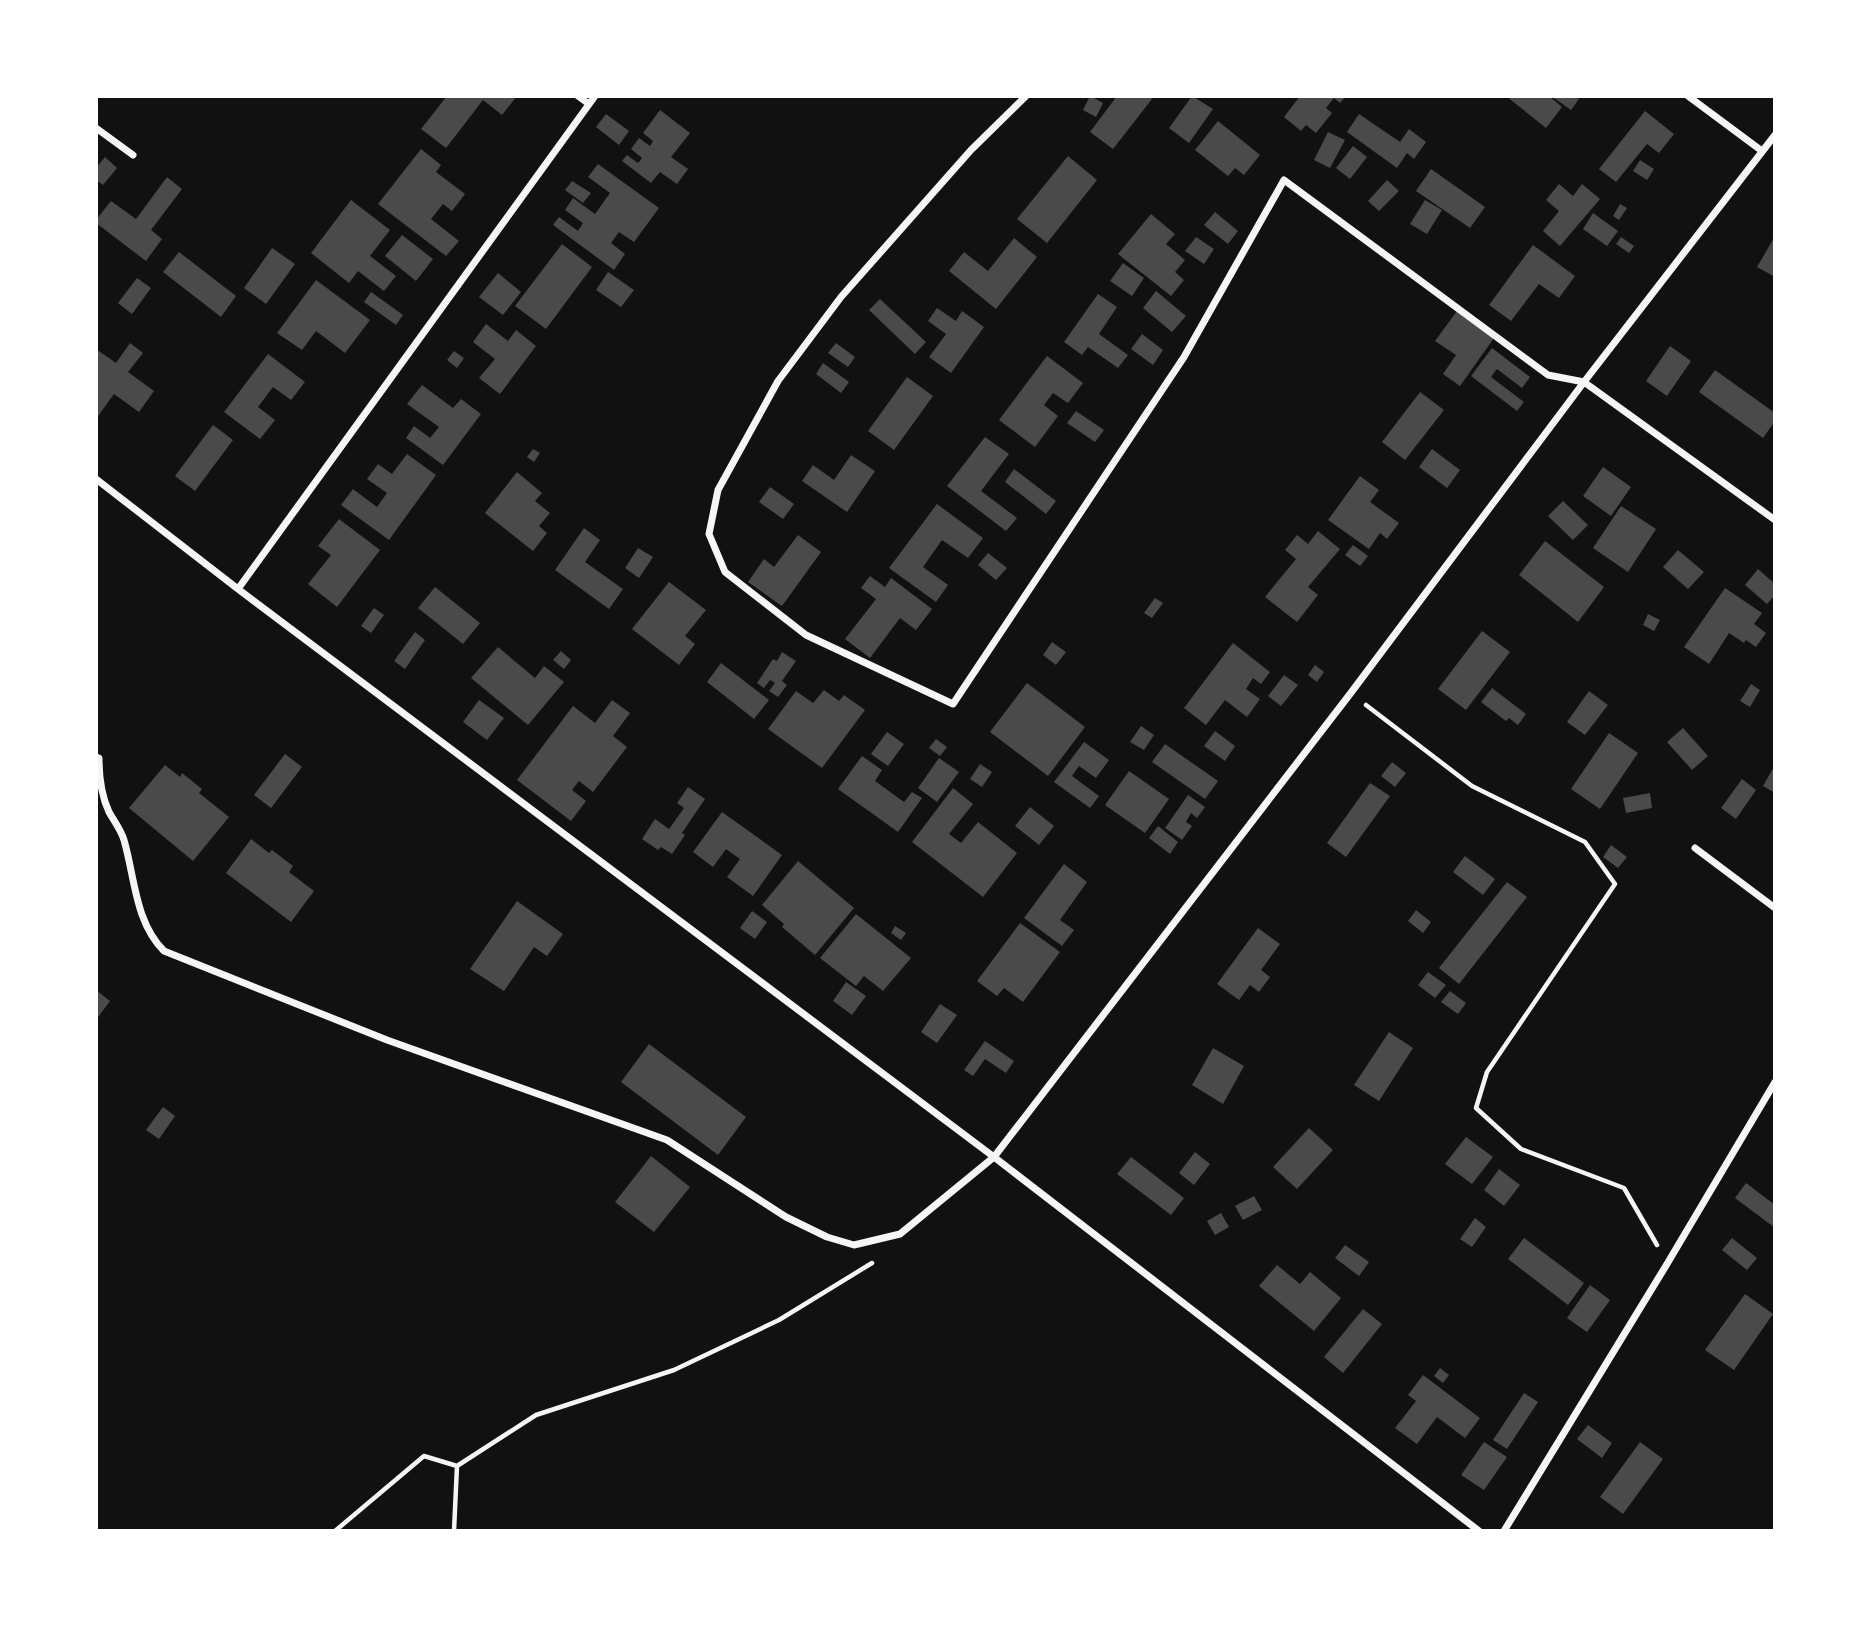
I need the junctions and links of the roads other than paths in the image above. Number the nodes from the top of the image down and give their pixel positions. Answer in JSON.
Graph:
{"nodes":[{"id":1,"x":578,"y":96,"type":"edge"},
{"id":2,"x":595,"y":96,"type":"edge"},
{"id":3,"x":1026,"y":96,"type":"edge"},
{"id":4,"x":1688,"y":96,"type":"edge"},
{"id":5,"x":589,"y":104,"type":"junction"},
{"id":6,"x":96,"y":128,"type":"edge"},
{"id":7,"x":1775,"y":135,"type":"edge"},
{"id":8,"x":1762,"y":152,"type":"junction"},
{"id":9,"x":133,"y":155,"type":"dead end"},
{"id":10,"x":1584,"y":382,"type":"junction"},
{"id":11,"x":96,"y":479,"type":"edge"},
{"id":12,"x":1775,"y":520,"type":"edge"},
{"id":13,"x":238,"y":590,"type":"junction"},
{"id":14,"x":96,"y":757,"type":"edge"},
{"id":15,"x":1695,"y":848,"type":"dead end"},
{"id":16,"x":1775,"y":908,"type":"edge"},
{"id":17,"x":1775,"y":1082,"type":"edge"},
{"id":18,"x":994,"y":1157,"type":"junction"},
{"id":19,"x":1479,"y":1531,"type":"edge"},
{"id":20,"x":1504,"y":1531,"type":"edge"}],
"edges":[{"from":1,"to":5,"type":"street"},
{"from":2,"to":5,"type":"street"},
{"from":3,"to":10,"type":"street"},
{"from":4,"to":8,"type":"street"},
{"from":5,"to":13,"type":"street"},
{"from":6,"to":9,"type":"street"},
{"from":7,"to":8,"type":"street"},
{"from":8,"to":10,"type":"street"},
{"from":10,"to":12,"type":"street"},
{"from":10,"to":18,"type":"street"},
{"from":11,"to":13,"type":"street"},
{"from":13,"to":18,"type":"street"},
{"from":14,"to":18,"type":"street"},
{"from":15,"to":16,"type":"street"},
{"from":17,"to":20,"type":"street"},
{"from":18,"to":19,"type":"street"}]}
